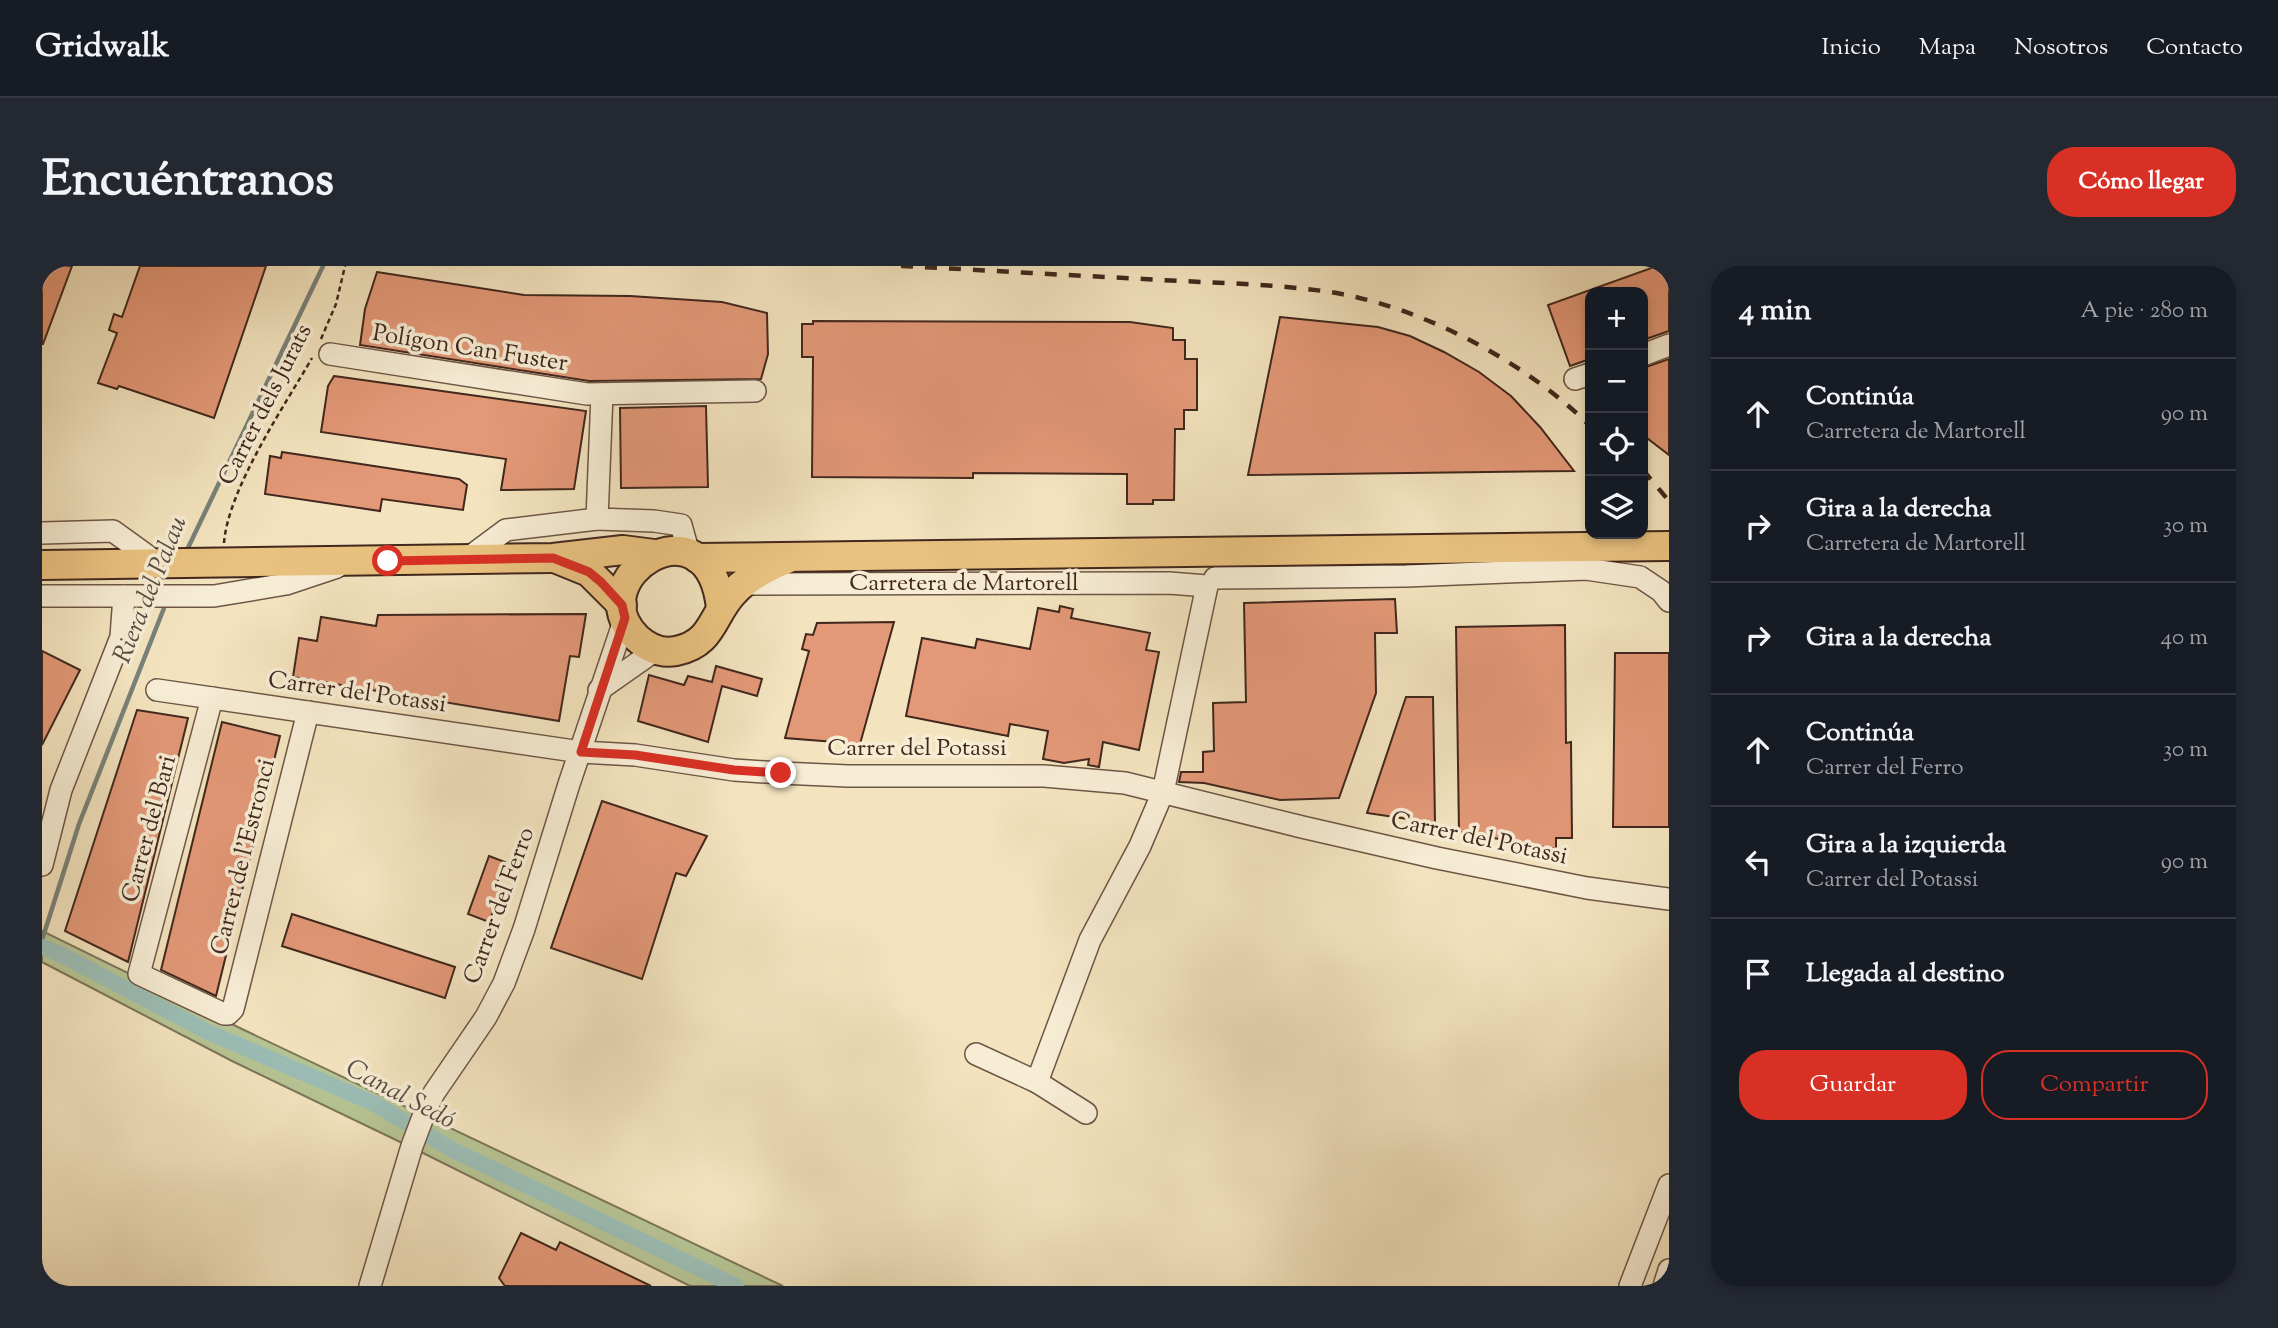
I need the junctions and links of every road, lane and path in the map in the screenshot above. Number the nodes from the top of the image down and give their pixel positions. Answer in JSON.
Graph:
{"nodes":[{"id":1,"x":345,"y":266,"type":"edge"},
{"id":2,"x":1669,"y":345,"type":"edge"},
{"id":3,"x":322,"y":349,"type":"junction"},
{"id":4,"x":1648,"y":353,"type":"edge"},
{"id":5,"x":755,"y":391,"type":"dead end"},
{"id":6,"x":602,"y":394,"type":"junction"},
{"id":7,"x":597,"y":519,"type":"junction"},
{"id":8,"x":42,"y":533,"type":"edge"},
{"id":9,"x":1585,"y":547,"type":"junction"},
{"id":10,"x":1660,"y":547,"type":"edge"},
{"id":11,"x":1498,"y":548,"type":"junction"},
{"id":12,"x":1241,"y":550,"type":"junction"},
{"id":13,"x":1124,"y":551,"type":"junction"},
{"id":14,"x":654,"y":554,"type":"junction"},
{"id":15,"x":693,"y":556,"type":"junction"},
{"id":16,"x":796,"y":556,"type":"junction"},
{"id":17,"x":553,"y":558,"type":"junction"},
{"id":18,"x":467,"y":559,"type":"junction"},
{"id":19,"x":352,"y":561,"type":"junction"},
{"id":20,"x":156,"y":562,"type":"junction"},
{"id":21,"x":223,"y":562,"type":"junction"},
{"id":22,"x":42,"y":565,"type":"edge"},
{"id":23,"x":1543,"y":570,"type":"junction"},
{"id":24,"x":1202,"y":583,"type":"junction"},
{"id":25,"x":742,"y":584,"type":"junction"},
{"id":26,"x":42,"y":596,"type":"edge"},
{"id":27,"x":124,"y":596,"type":"junction"},
{"id":28,"x":1669,"y":601,"type":"edge"},
{"id":29,"x":721,"y":608,"type":"junction"},
{"id":30,"x":623,"y":611,"type":"junction"},
{"id":31,"x":656,"y":650,"type":"junction"},
{"id":32,"x":157,"y":690,"type":"dead end"},
{"id":33,"x":599,"y":691,"type":"junction"},
{"id":34,"x":212,"y":698,"type":"junction"},
{"id":35,"x":308,"y":712,"type":"junction"},
{"id":36,"x":581,"y":752,"type":"junction"},
{"id":37,"x":1163,"y":792,"type":"junction"},
{"id":38,"x":42,"y":864,"type":"edge"},
{"id":39,"x":1669,"y":899,"type":"edge"},
{"id":40,"x":228,"y":1014,"type":"joint"},
{"id":41,"x":976,"y":1054,"type":"dead end"},
{"id":42,"x":1037,"y":1082,"type":"junction"},
{"id":43,"x":1086,"y":1113,"type":"dead end"},
{"id":44,"x":1669,"y":1185,"type":"edge"},
{"id":45,"x":1669,"y":1270,"type":"edge"},
{"id":46,"x":370,"y":1286,"type":"edge"},
{"id":47,"x":1630,"y":1286,"type":"edge"},
{"id":48,"x":1664,"y":1286,"type":"edge"}],
"edges":[{"from":1,"to":3,"type":"path","name":"Carrer dels Jurats"},
{"from":2,"to":4,"type":"street"},
{"from":3,"to":6,"type":"street","name":"Polígon Can Fuster"},
{"from":3,"to":21,"type":"path","name":"Carrer dels Jurats"},
{"from":5,"to":6,"type":"street","name":"Polígon Can Fuster"},
{"from":6,"to":7,"type":"street"},
{"from":7,"to":15,"type":"street"},
{"from":7,"to":18,"type":"street"},
{"from":8,"to":20,"type":"street"},
{"from":9,"to":10,"type":"main road","name":"Carretera de Martorell"},
{"from":9,"to":11,"type":"main road","name":"Carretera de Martorell"},
{"from":9,"to":23,"type":"street","name":"Carretera de Martorell"},
{"from":11,"to":12,"type":"main road","name":"Carretera de Martorell"},
{"from":11,"to":23,"type":"street","name":"Carretera de Martorell"},
{"from":12,"to":13,"type":"main road","name":"Carretera de Martorell"},
{"from":12,"to":24,"type":"street"},
{"from":13,"to":16,"type":"main road","name":"Carretera de Martorell"},
{"from":13,"to":24,"type":"street","name":"Carretera de Martorell"},
{"from":14,"to":15,"type":"main road","name":"Carretera de Martorell"},
{"from":14,"to":17,"type":"main road","name":"Carretera de Martorell"},
{"from":14,"to":30,"type":"main road"},
{"from":15,"to":16,"type":"main road","name":"Carretera de Martorell"},
{"from":15,"to":29,"type":"main road"},
{"from":16,"to":25,"type":"main road","name":"Carretera de Martorell"},
{"from":17,"to":18,"type":"main road","name":"Carretera de Martorell"},
{"from":17,"to":30,"type":"main road","name":"Carretera de Martorell"},
{"from":18,"to":19,"type":"main road","name":"Carretera de Martorell"},
{"from":19,"to":21,"type":"main road","name":"Carretera de Martorell"},
{"from":19,"to":27,"type":"street","name":"Carretera de Martorell"},
{"from":20,"to":21,"type":"main road","name":"Carretera de Martorell"},
{"from":20,"to":22,"type":"main road","name":"Carretera de Martorell"},
{"from":23,"to":24,"type":"street"},
{"from":23,"to":28,"type":"street"},
{"from":24,"to":25,"type":"street","name":"Carretera de Martorell"},
{"from":24,"to":37,"type":"street"},
{"from":25,"to":29,"type":"main road","name":"Carretera de Martorell"},
{"from":26,"to":27,"type":"street","name":"Carretera de Martorell"},
{"from":27,"to":38,"type":"street"},
{"from":29,"to":31,"type":"main road","name":"Carretera de Martorell"},
{"from":30,"to":31,"type":"main road","name":"Carretera de Martorell"},
{"from":30,"to":33,"type":"street","name":"Carrer del Ferro"},
{"from":31,"to":33,"type":"street"},
{"from":32,"to":34,"type":"street","name":"Carrer del Potassi"},
{"from":33,"to":36,"type":"street","name":"Carrer del Ferro"},
{"from":34,"to":35,"type":"street","name":"Carrer del Potassi"},
{"from":34,"to":40,"type":"street","name":"Carrer del Bari"},
{"from":35,"to":36,"type":"street","name":"Carrer del Potassi"},
{"from":35,"to":40,"type":"street","name":"Carrer de l'Estronci"},
{"from":36,"to":37,"type":"street","name":"Carrer del Potassi"},
{"from":36,"to":46,"type":"street","name":"Carrer del Ferro"},
{"from":37,"to":39,"type":"street","name":"Carrer del Potassi"},
{"from":37,"to":42,"type":"street"},
{"from":41,"to":42,"type":"street"},
{"from":42,"to":43,"type":"street"},
{"from":44,"to":47,"type":"street"},
{"from":45,"to":48,"type":"street"}]}
